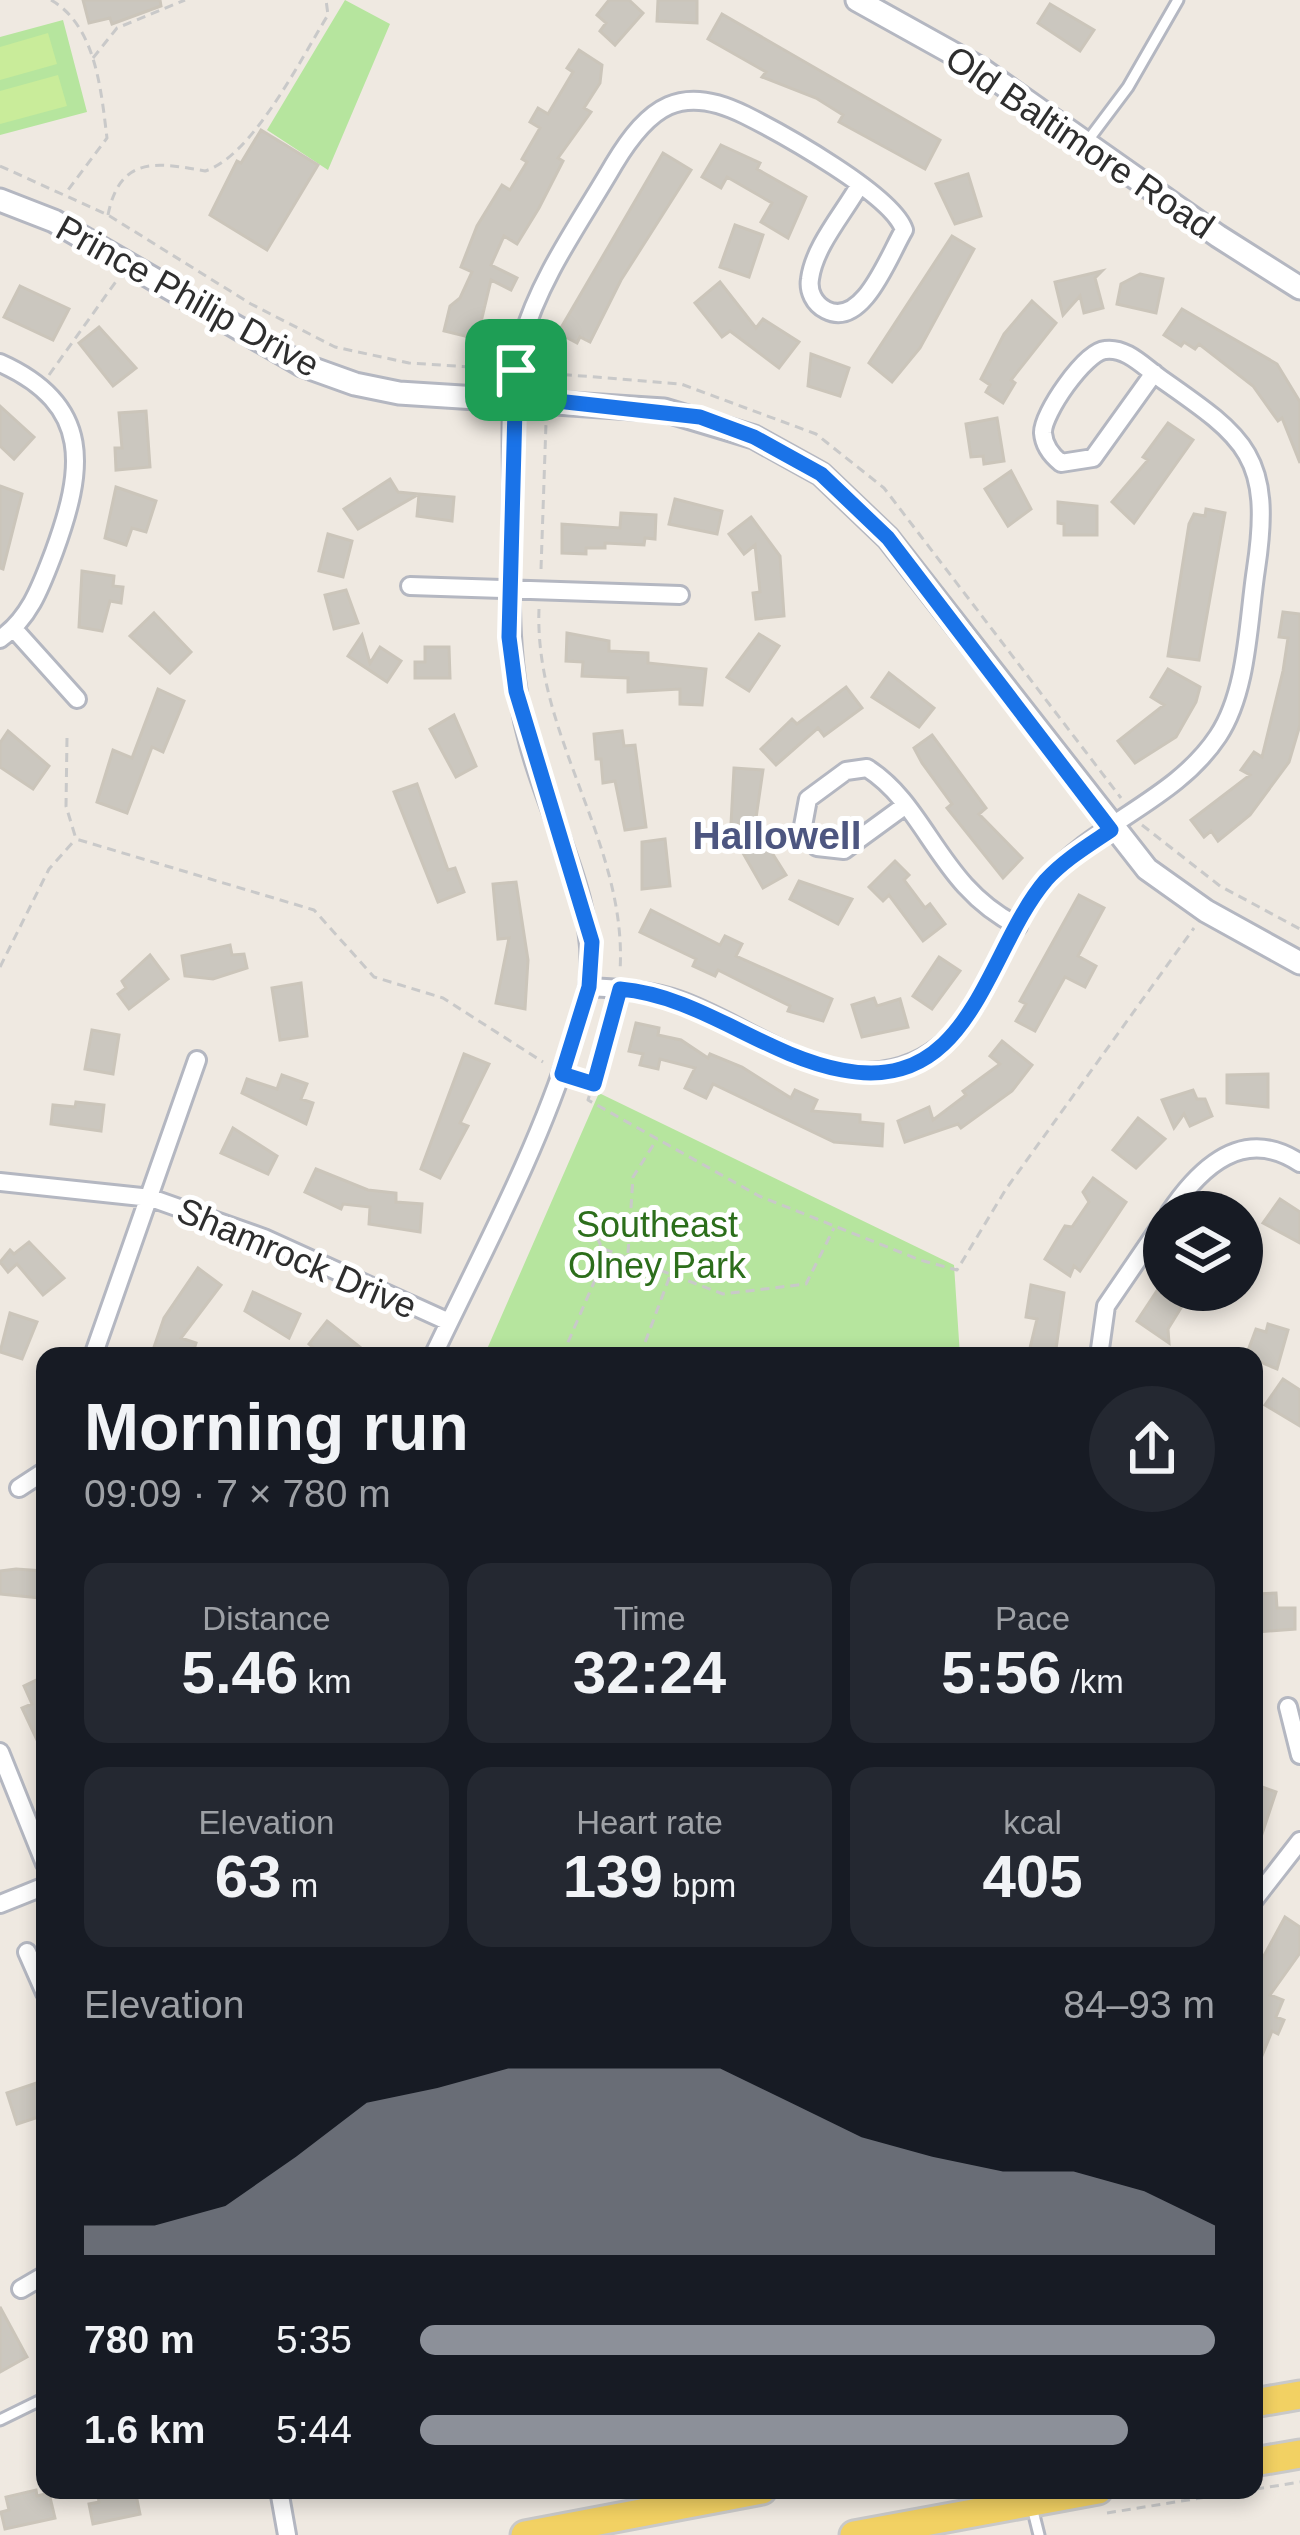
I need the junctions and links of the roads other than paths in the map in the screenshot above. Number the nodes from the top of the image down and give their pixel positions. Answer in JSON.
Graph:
{"nodes":[{"id":1,"x":857,"y":0,"type":"edge"},
{"id":2,"x":1178,"y":0,"type":"edge"},
{"id":3,"x":1086,"y":143,"type":"junction"},
{"id":4,"x":859,"y":186,"type":"junction"},
{"id":5,"x":0,"y":200,"type":"edge"},
{"id":6,"x":1300,"y":288,"type":"edge"},
{"id":7,"x":0,"y":363,"type":"edge"},
{"id":8,"x":1154,"y":373,"type":"junction"},
{"id":9,"x":512,"y":399,"type":"junction"},
{"id":10,"x":410,"y":586,"type":"dead end"},
{"id":11,"x":511,"y":589,"type":"junction"},
{"id":12,"x":680,"y":595,"type":"dead end"},
{"id":13,"x":7,"y":634,"type":"edge"},
{"id":14,"x":77,"y":698,"type":"dead end"},
{"id":15,"x":903,"y":807,"type":"junction"},
{"id":16,"x":1111,"y":830,"type":"junction"},
{"id":17,"x":1018,"y":926,"type":"junction"},
{"id":18,"x":1300,"y":963,"type":"edge"},
{"id":19,"x":589,"y":987,"type":"junction"},
{"id":20,"x":197,"y":1060,"type":"dead end"},
{"id":21,"x":1300,"y":1163,"type":"edge"},
{"id":22,"x":0,"y":1182,"type":"edge"},
{"id":23,"x":1188,"y":1191,"type":"edge"},
{"id":24,"x":151,"y":1198,"type":"junction"},
{"id":25,"x":1143,"y":1252,"type":"edge"},
{"id":26,"x":449,"y":1322,"type":"junction"},
{"id":27,"x":96,"y":1347,"type":"edge"},
{"id":28,"x":437,"y":1347,"type":"edge"},
{"id":29,"x":1100,"y":1347,"type":"edge"},
{"id":30,"x":36,"y":1477,"type":"edge"},
{"id":31,"x":20,"y":1488,"type":"dead end"},
{"id":32,"x":1288,"y":1707,"type":"dead end"},
{"id":33,"x":0,"y":1752,"type":"edge"},
{"id":34,"x":1300,"y":1755,"type":"edge"},
{"id":35,"x":1300,"y":1841,"type":"edge"},
{"id":36,"x":36,"y":1842,"type":"edge"},
{"id":37,"x":1263,"y":1888,"type":"edge"},
{"id":38,"x":36,"y":1890,"type":"edge"},
{"id":39,"x":0,"y":1904,"type":"edge"},
{"id":40,"x":27,"y":1952,"type":"dead end"},
{"id":41,"x":36,"y":1973,"type":"edge"},
{"id":42,"x":36,"y":2280,"type":"edge"},
{"id":43,"x":21,"y":2289,"type":"dead end"},
{"id":44,"x":1300,"y":2395,"type":"edge"},
{"id":45,"x":1263,"y":2401,"type":"edge"},
{"id":46,"x":36,"y":2402,"type":"edge"},
{"id":47,"x":0,"y":2420,"type":"edge"},
{"id":48,"x":1300,"y":2454,"type":"edge"},
{"id":49,"x":1263,"y":2460,"type":"edge"},
{"id":50,"x":281,"y":2499,"type":"edge"},
{"id":51,"x":715,"y":2499,"type":"edge"},
{"id":52,"x":1031,"y":2502,"type":"junction"},
{"id":53,"x":1097,"y":2502,"type":"edge"},
{"id":54,"x":287,"y":2535,"type":"edge"},
{"id":55,"x":525,"y":2535,"type":"edge"},
{"id":56,"x":854,"y":2535,"type":"edge"},
{"id":57,"x":1039,"y":2535,"type":"edge"}],
"edges":[{"from":1,"to":3,"type":"street","name":"Old Baltimore Road"},
{"from":2,"to":3,"type":"lane"},
{"from":3,"to":6,"type":"street","name":"Old Baltimore Road"},
{"from":4,"to":4,"type":"street"},
{"from":4,"to":9,"type":"street"},
{"from":5,"to":9,"type":"street","name":"Prince Philip Drive"},
{"from":7,"to":13,"type":"street"},
{"from":8,"to":8,"type":"street"},
{"from":8,"to":16,"type":"street"},
{"from":9,"to":11,"type":"street"},
{"from":9,"to":16,"type":"street","name":"Prince Philip Drive"},
{"from":10,"to":11,"type":"street"},
{"from":11,"to":12,"type":"street"},
{"from":11,"to":19,"type":"street"},
{"from":13,"to":14,"type":"street"},
{"from":15,"to":15,"type":"street"},
{"from":15,"to":17,"type":"street"},
{"from":16,"to":17,"type":"street"},
{"from":16,"to":18,"type":"street","name":"Prince Philip Drive"},
{"from":17,"to":19,"type":"street"},
{"from":19,"to":26,"type":"street"},
{"from":20,"to":24,"type":"street"},
{"from":21,"to":23,"type":"street"},
{"from":22,"to":24,"type":"street","name":"Shamrock Drive"},
{"from":24,"to":26,"type":"street","name":"Shamrock Drive"},
{"from":24,"to":27,"type":"street"},
{"from":25,"to":29,"type":"street"},
{"from":26,"to":28,"type":"street"},
{"from":30,"to":31,"type":"street"},
{"from":32,"to":34,"type":"street"},
{"from":33,"to":36,"type":"street"},
{"from":35,"to":37,"type":"street"},
{"from":38,"to":39,"type":"street"},
{"from":40,"to":41,"type":"street"},
{"from":42,"to":43,"type":"street"},
{"from":44,"to":45,"type":"main road"},
{"from":46,"to":47,"type":"lane"},
{"from":48,"to":49,"type":"main road"},
{"from":50,"to":54,"type":"street"},
{"from":51,"to":55,"type":"main road"},
{"from":52,"to":53,"type":"main road"},
{"from":52,"to":56,"type":"main road"},
{"from":52,"to":57,"type":"lane"}]}
